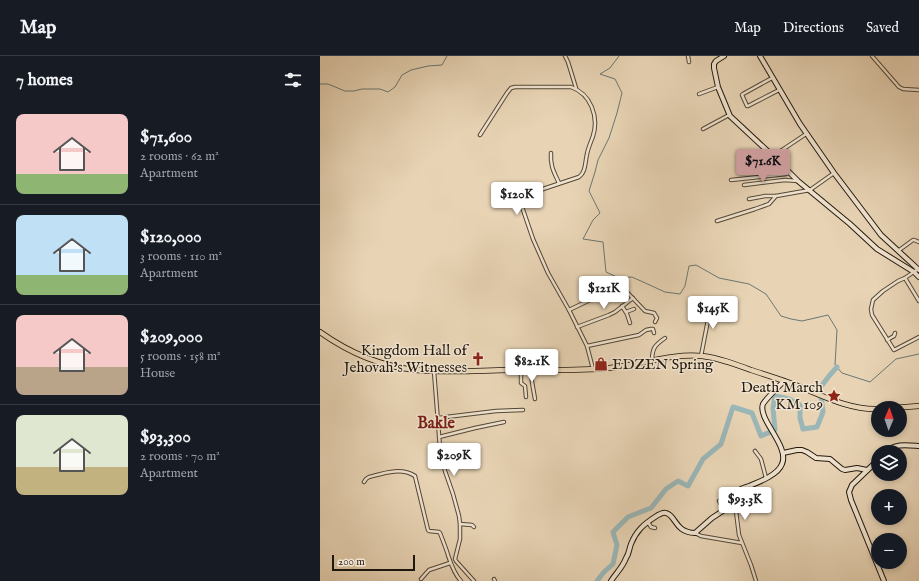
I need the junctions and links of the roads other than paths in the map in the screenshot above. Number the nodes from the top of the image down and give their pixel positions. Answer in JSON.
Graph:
{"nodes":[{"id":1,"x":565,"y":56,"type":"edge"},
{"id":2,"x":688,"y":56,"type":"edge"},
{"id":3,"x":724,"y":56,"type":"edge"},
{"id":4,"x":760,"y":56,"type":"edge"},
{"id":5,"x":872,"y":56,"type":"edge"},
{"id":6,"x":690,"y":62,"type":"dead end"},
{"id":7,"x":772,"y":78,"type":"junction"},
{"id":8,"x":718,"y":86,"type":"junction"},
{"id":9,"x":576,"y":88,"type":"junction"},
{"id":10,"x":779,"y":90,"type":"junction"},
{"id":11,"x":919,"y":90,"type":"edge"},
{"id":12,"x":698,"y":94,"type":"dead end"},
{"id":13,"x":729,"y":115,"type":"junction"},
{"id":14,"x":703,"y":129,"type":"dead end"},
{"id":15,"x":806,"y":134,"type":"junction"},
{"id":16,"x":480,"y":136,"type":"dead end"},
{"id":17,"x":551,"y":153,"type":"dead end"},
{"id":18,"x":774,"y":157,"type":"junction"},
{"id":19,"x":742,"y":166,"type":"dead end"},
{"id":20,"x":790,"y":172,"type":"junction"},
{"id":21,"x":834,"y":173,"type":"junction"},
{"id":22,"x":731,"y":180,"type":"dead end"},
{"id":23,"x":798,"y":180,"type":"junction"},
{"id":24,"x":559,"y":183,"type":"junction"},
{"id":25,"x":744,"y":185,"type":"dead end"},
{"id":26,"x":810,"y":190,"type":"junction"},
{"id":27,"x":776,"y":196,"type":"junction"},
{"id":28,"x":749,"y":199,"type":"dead end"},
{"id":29,"x":717,"y":221,"type":"dead end"},
{"id":30,"x":919,"y":242,"type":"edge"},
{"id":31,"x":898,"y":251,"type":"junction"},
{"id":32,"x":918,"y":269,"type":"edge"},
{"id":33,"x":914,"y":272,"type":"junction"},
{"id":34,"x":919,"y":277,"type":"edge"},
{"id":35,"x":905,"y":278,"type":"junction"},
{"id":36,"x":633,"y":298,"type":"junction"},
{"id":37,"x":919,"y":301,"type":"edge"},
{"id":38,"x":724,"y":302,"type":"dead end"},
{"id":39,"x":622,"y":306,"type":"junction"},
{"id":40,"x":709,"y":307,"type":"junction"},
{"id":41,"x":634,"y":309,"type":"dead end"},
{"id":42,"x":569,"y":310,"type":"junction"},
{"id":43,"x":724,"y":310,"type":"dead end"},
{"id":44,"x":626,"y":312,"type":"junction"},
{"id":45,"x":655,"y":322,"type":"dead end"},
{"id":46,"x":630,"y":324,"type":"dead end"},
{"id":47,"x":578,"y":327,"type":"junction"},
{"id":48,"x":320,"y":332,"type":"edge"},
{"id":49,"x":654,"y":333,"type":"dead end"},
{"id":50,"x":895,"y":333,"type":"dead end"},
{"id":51,"x":665,"y":338,"type":"dead end"},
{"id":52,"x":919,"y":338,"type":"edge"},
{"id":53,"x":887,"y":340,"type":"junction"},
{"id":54,"x":587,"y":346,"type":"junction"},
{"id":55,"x":701,"y":356,"type":"junction"},
{"id":56,"x":652,"y":361,"type":"junction"},
{"id":57,"x":594,"y":369,"type":"junction"},
{"id":58,"x":434,"y":370,"type":"junction"},
{"id":59,"x":521,"y":370,"type":"junction"},
{"id":60,"x":531,"y":370,"type":"junction"},
{"id":61,"x":784,"y":381,"type":"junction"},
{"id":62,"x":526,"y":397,"type":"dead end"},
{"id":63,"x":535,"y":399,"type":"dead end"},
{"id":64,"x":919,"y":406,"type":"edge"},
{"id":65,"x":907,"y":407,"type":"edge"},
{"id":66,"x":871,"y":409,"type":"edge"},
{"id":67,"x":523,"y":410,"type":"dead end"},
{"id":68,"x":438,"y":418,"type":"junction"},
{"id":69,"x":504,"y":422,"type":"dead end"},
{"id":70,"x":439,"y":437,"type":"junction"},
{"id":71,"x":907,"y":445,"type":"edge"},
{"id":72,"x":919,"y":446,"type":"edge"},
{"id":73,"x":756,"y":451,"type":"dead end"},
{"id":74,"x":783,"y":453,"type":"junction"},
{"id":75,"x":871,"y":467,"type":"edge"},
{"id":76,"x":868,"y":470,"type":"junction"},
{"id":77,"x":766,"y":478,"type":"junction"},
{"id":78,"x":364,"y":482,"type":"dead end"},
{"id":79,"x":719,"y":501,"type":"dead end"},
{"id":80,"x":735,"y":503,"type":"junction"},
{"id":81,"x":724,"y":510,"type":"junction"},
{"id":82,"x":648,"y":521,"type":"junction"},
{"id":83,"x":460,"y":524,"type":"junction"},
{"id":84,"x":474,"y":527,"type":"dead end"},
{"id":85,"x":655,"y":528,"type":"dead end"},
{"id":86,"x":695,"y":533,"type":"junction"},
{"id":87,"x":742,"y":543,"type":"junction"},
{"id":88,"x":450,"y":563,"type":"junction"},
{"id":89,"x":471,"y":577,"type":"junction"},
{"id":90,"x":421,"y":579,"type":"dead end"},
{"id":91,"x":461,"y":581,"type":"edge"},
{"id":92,"x":467,"y":581,"type":"edge"},
{"id":93,"x":474,"y":581,"type":"edge"},
{"id":94,"x":611,"y":581,"type":"edge"},
{"id":95,"x":756,"y":581,"type":"edge"},
{"id":96,"x":884,"y":581,"type":"edge"}],
"edges":[{"from":1,"to":9,"type":"street"},
{"from":2,"to":6,"type":"street"},
{"from":3,"to":8,"type":"street"},
{"from":4,"to":7,"type":"street"},
{"from":5,"to":11,"type":"street"},
{"from":7,"to":10,"type":"street"},
{"from":7,"to":10,"type":"street"},
{"from":8,"to":12,"type":"street"},
{"from":8,"to":13,"type":"street"},
{"from":9,"to":16,"type":"street"},
{"from":9,"to":24,"type":"street"},
{"from":10,"to":15,"type":"street"},
{"from":13,"to":14,"type":"street"},
{"from":13,"to":18,"type":"street"},
{"from":15,"to":18,"type":"street"},
{"from":15,"to":21,"type":"street"},
{"from":17,"to":24,"type":"street"},
{"from":18,"to":19,"type":"street"},
{"from":18,"to":20,"type":"street"},
{"from":20,"to":22,"type":"street"},
{"from":20,"to":23,"type":"street"},
{"from":21,"to":26,"type":"street"},
{"from":21,"to":31,"type":"street"},
{"from":23,"to":25,"type":"street"},
{"from":23,"to":26,"type":"street"},
{"from":24,"to":42,"type":"street"},
{"from":26,"to":27,"type":"street"},
{"from":26,"to":33,"type":"street"},
{"from":27,"to":28,"type":"street"},
{"from":27,"to":29,"type":"street"},
{"from":30,"to":31,"type":"street"},
{"from":31,"to":32,"type":"street"},
{"from":32,"to":33,"type":"street"},
{"from":33,"to":34,"type":"street"},
{"from":33,"to":35,"type":"street"},
{"from":35,"to":37,"type":"street"},
{"from":35,"to":53,"type":"street"},
{"from":36,"to":39,"type":"street"},
{"from":36,"to":42,"type":"street"},
{"from":36,"to":45,"type":"street"},
{"from":38,"to":40,"type":"street"},
{"from":39,"to":44,"type":"street"},
{"from":39,"to":47,"type":"street"},
{"from":40,"to":43,"type":"street"},
{"from":40,"to":55,"type":"street"},
{"from":41,"to":44,"type":"street"},
{"from":42,"to":47,"type":"street"},
{"from":44,"to":46,"type":"street"},
{"from":47,"to":54,"type":"street"},
{"from":48,"to":58,"type":"main road"},
{"from":49,"to":54,"type":"street"},
{"from":50,"to":53,"type":"street"},
{"from":51,"to":56,"type":"street"},
{"from":52,"to":53,"type":"street"},
{"from":54,"to":57,"type":"street"},
{"from":55,"to":56,"type":"main road"},
{"from":55,"to":61,"type":"main road"},
{"from":56,"to":57,"type":"main road"},
{"from":57,"to":60,"type":"main road"},
{"from":58,"to":59,"type":"main road"},
{"from":58,"to":68,"type":"street"},
{"from":59,"to":60,"type":"main road"},
{"from":59,"to":62,"type":"street"},
{"from":60,"to":63,"type":"street"},
{"from":61,"to":66,"type":"main road"},
{"from":61,"to":74,"type":"street"},
{"from":64,"to":65,"type":"main road"},
{"from":67,"to":68,"type":"street"},
{"from":68,"to":70,"type":"street"},
{"from":69,"to":70,"type":"street"},
{"from":70,"to":83,"type":"street"},
{"from":71,"to":72,"type":"street"},
{"from":73,"to":77,"type":"street"},
{"from":74,"to":76,"type":"street"},
{"from":74,"to":77,"type":"street"},
{"from":75,"to":76,"type":"street"},
{"from":76,"to":96,"type":"street"},
{"from":77,"to":80,"type":"street"},
{"from":78,"to":88,"type":"street"},
{"from":79,"to":81,"type":"street"},
{"from":80,"to":81,"type":"street"},
{"from":80,"to":87,"type":"street"},
{"from":81,"to":86,"type":"street"},
{"from":82,"to":85,"type":"street"},
{"from":82,"to":86,"type":"street"},
{"from":82,"to":94,"type":"street"},
{"from":83,"to":84,"type":"street"},
{"from":83,"to":89,"type":"street"},
{"from":86,"to":87,"type":"street"},
{"from":87,"to":95,"type":"street"},
{"from":88,"to":90,"type":"street"},
{"from":88,"to":91,"type":"street"},
{"from":89,"to":92,"type":"street"},
{"from":89,"to":93,"type":"street"}]}
